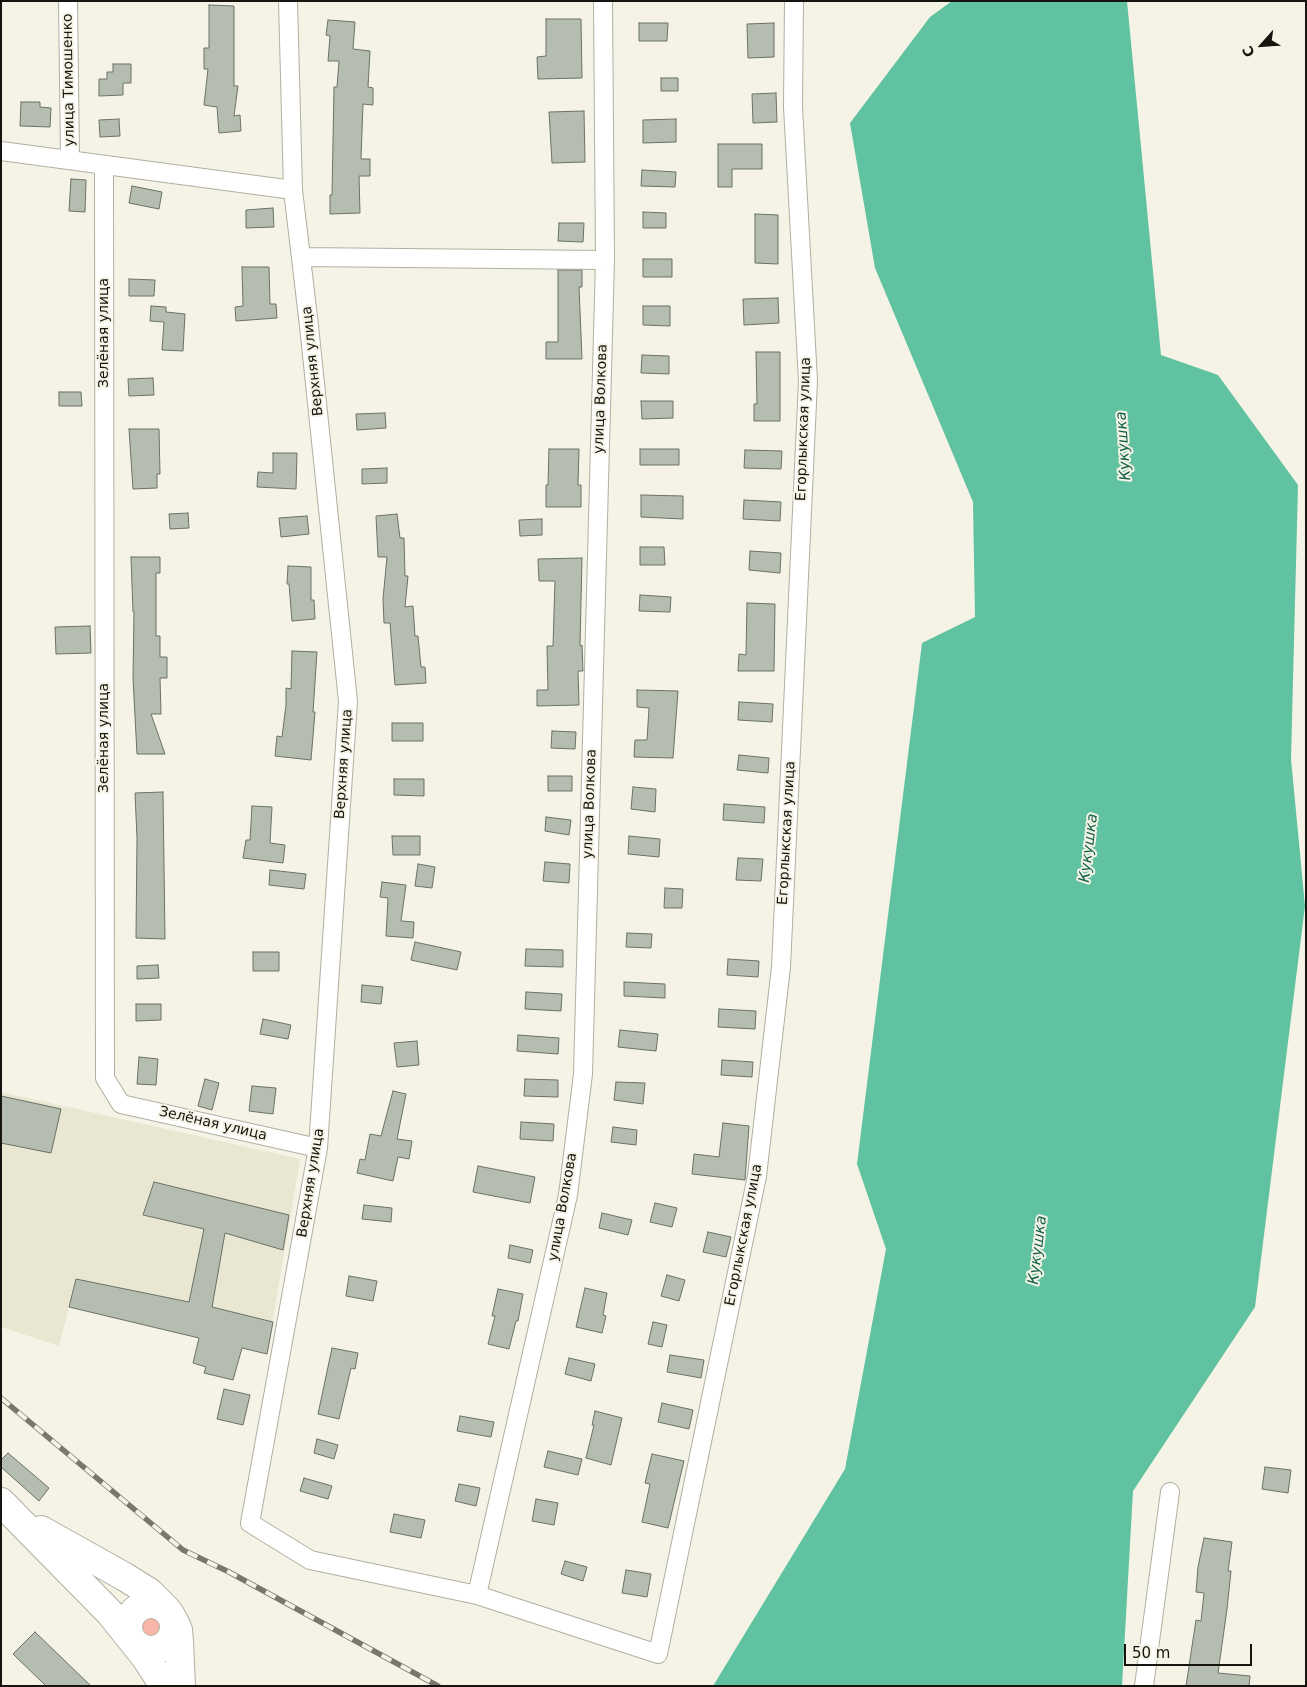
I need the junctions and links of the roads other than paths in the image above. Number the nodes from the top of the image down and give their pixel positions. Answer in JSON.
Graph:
{"nodes":[{"id":1,"x":68,"y":1,"type":"edge"},
{"id":2,"x":288,"y":1,"type":"edge"},
{"id":3,"x":603,"y":1,"type":"edge"},
{"id":4,"x":794,"y":1,"type":"edge"},
{"id":5,"x":1,"y":151,"type":"edge"},
{"id":6,"x":70,"y":160,"type":"junction"},
{"id":7,"x":104,"y":166,"type":"junction"},
{"id":8,"x":293,"y":190,"type":"junction"},
{"id":9,"x":301,"y":257,"type":"junction"},
{"id":10,"x":605,"y":260,"type":"junction"},
{"id":11,"x":318,"y":1148,"type":"junction"},
{"id":12,"x":1170,"y":1492,"type":"dead end"},
{"id":13,"x":1,"y":1501,"type":"edge"},
{"id":14,"x":477,"y":1595,"type":"junction"},
{"id":15,"x":170,"y":1615,"type":"junction"},
{"id":16,"x":136,"y":1645,"type":"junction"},
{"id":17,"x":164,"y":1686,"type":"edge"},
{"id":18,"x":181,"y":1686,"type":"edge"},
{"id":19,"x":1144,"y":1686,"type":"edge"}],
"edges":[{"from":1,"to":6,"type":"street","name":"улица Тимошенко"},
{"from":2,"to":8,"type":"street","name":"Верхняя улица"},
{"from":3,"to":10,"type":"street","name":"улица Волкова"},
{"from":4,"to":14,"type":"street","name":"Егорлыкская улица"},
{"from":5,"to":6,"type":"street"},
{"from":6,"to":7,"type":"street"},
{"from":7,"to":8,"type":"street"},
{"from":7,"to":11,"type":"street","name":"Зелёная улица"},
{"from":8,"to":9,"type":"street","name":"Верхняя улица"},
{"from":9,"to":10,"type":"street"},
{"from":9,"to":11,"type":"street","name":"Верхняя улица"},
{"from":10,"to":14,"type":"street","name":"улица Волкова"},
{"from":11,"to":14,"type":"street","name":"Верхняя улица"},
{"from":12,"to":19,"type":"street"},
{"from":13,"to":15,"type":"main road"},
{"from":13,"to":16,"type":"main road"},
{"from":15,"to":16,"type":"main road"},
{"from":15,"to":16,"type":"main road"},
{"from":15,"to":18,"type":"main road"},
{"from":16,"to":17,"type":"main road"}]}
